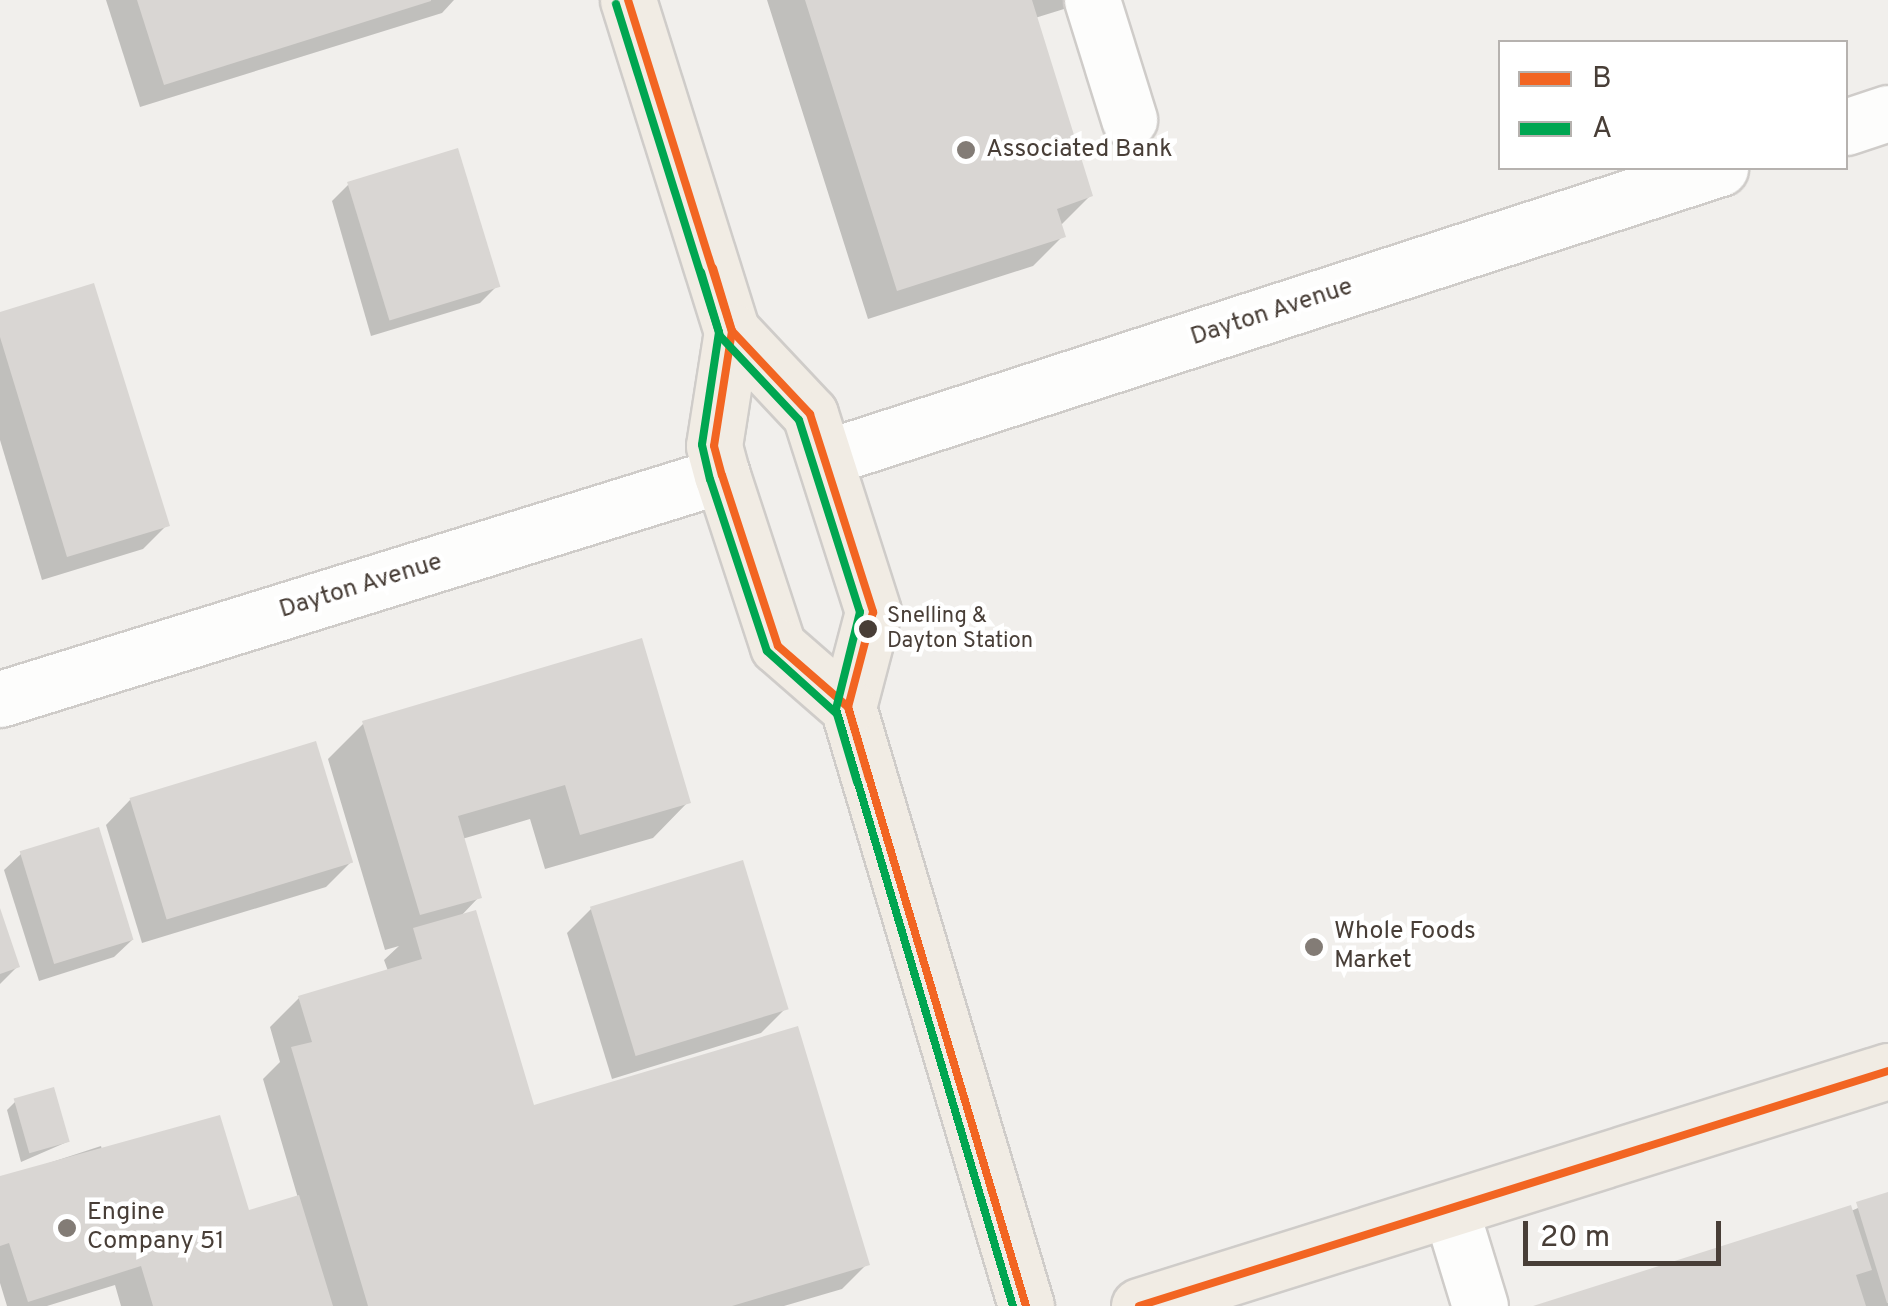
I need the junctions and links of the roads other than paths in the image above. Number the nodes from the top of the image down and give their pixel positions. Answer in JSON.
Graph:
{"nodes":[{"id":1,"x":628,"y":0,"type":"edge"},
{"id":2,"x":1092,"y":0,"type":"edge"},
{"id":3,"x":1888,"y":114,"type":"edge"},
{"id":4,"x":1128,"y":118,"type":"dead end"},
{"id":5,"x":1848,"y":126,"type":"edge"},
{"id":6,"x":1714,"y":170,"type":"edge"},
{"id":7,"x":732,"y":331,"type":"junction"},
{"id":8,"x":825,"y":458,"type":"junction"},
{"id":9,"x":722,"y":475,"type":"junction"},
{"id":10,"x":0,"y":699,"type":"edge"},
{"id":11,"x":848,"y":707,"type":"junction"},
{"id":12,"x":1888,"y":1071,"type":"edge"},
{"id":13,"x":1451,"y":1211,"type":"junction"},
{"id":14,"x":1026,"y":1306,"type":"edge"},
{"id":15,"x":1139,"y":1306,"type":"edge"},
{"id":16,"x":1480,"y":1306,"type":"edge"}],
"edges":[{"from":1,"to":7,"type":"main road"},
{"from":2,"to":4,"type":"street"},
{"from":3,"to":5,"type":"street"},
{"from":6,"to":8,"type":"street","name":"Dayton Avenue"},
{"from":7,"to":8,"type":"main road"},
{"from":7,"to":9,"type":"main road"},
{"from":8,"to":11,"type":"main road"},
{"from":9,"to":10,"type":"street","name":"Dayton Avenue"},
{"from":9,"to":11,"type":"main road"},
{"from":11,"to":14,"type":"main road"},
{"from":12,"to":13,"type":"main road"},
{"from":13,"to":15,"type":"main road"},
{"from":13,"to":16,"type":"street"}]}
